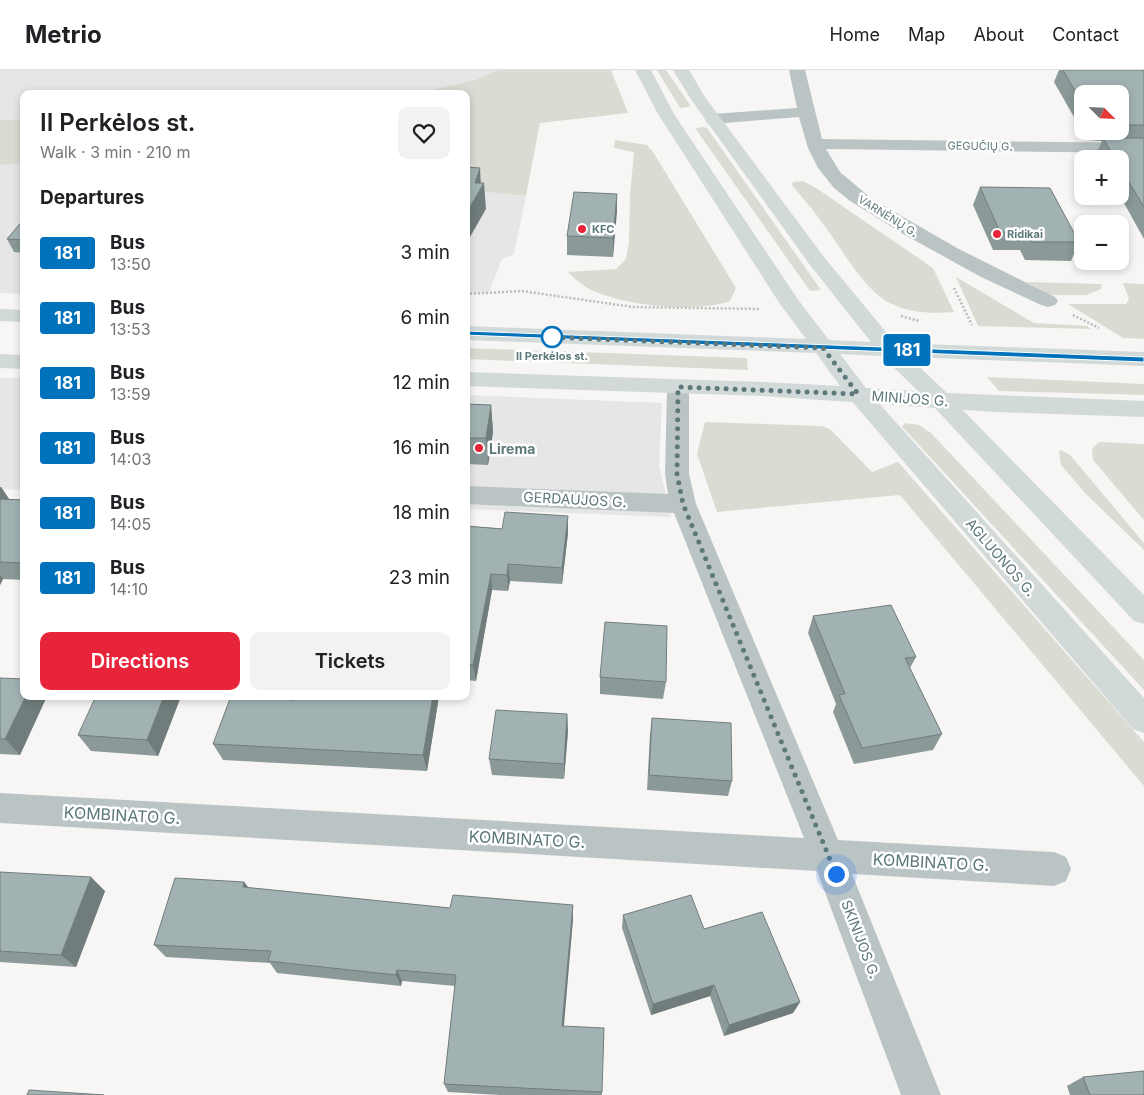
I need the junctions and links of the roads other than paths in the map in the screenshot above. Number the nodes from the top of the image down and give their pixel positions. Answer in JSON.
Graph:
{"nodes":[{"id":1,"x":643,"y":70,"type":"edge"},
{"id":2,"x":681,"y":70,"type":"edge"},
{"id":3,"x":797,"y":70,"type":"edge"},
{"id":4,"x":806,"y":112,"type":"junction"},
{"id":5,"x":692,"y":121,"type":"junction"},
{"id":6,"x":816,"y":144,"type":"junction"},
{"id":7,"x":1144,"y":148,"type":"edge"},
{"id":8,"x":1048,"y":301,"type":"dead end"},
{"id":9,"x":0,"y":315,"type":"edge"},
{"id":10,"x":20,"y":316,"type":"edge"},
{"id":11,"x":470,"y":333,"type":"edge"},
{"id":12,"x":823,"y":348,"type":"junction"},
{"id":13,"x":889,"y":350,"type":"junction"},
{"id":14,"x":1144,"y":359,"type":"edge"},
{"id":15,"x":0,"y":361,"type":"edge"},
{"id":16,"x":20,"y":362,"type":"edge"},
{"id":17,"x":470,"y":379,"type":"edge"},
{"id":18,"x":678,"y":387,"type":"junction"},
{"id":19,"x":858,"y":394,"type":"junction"},
{"id":20,"x":940,"y":400,"type":"junction"},
{"id":21,"x":1144,"y":409,"type":"edge"},
{"id":22,"x":470,"y":495,"type":"edge"},
{"id":23,"x":683,"y":504,"type":"junction"},
{"id":24,"x":1144,"y":613,"type":"edge"},
{"id":25,"x":1144,"y":720,"type":"edge"},
{"id":26,"x":0,"y":808,"type":"edge"},
{"id":27,"x":828,"y":856,"type":"junction"},
{"id":28,"x":1054,"y":869,"type":"dead end"},
{"id":29,"x":921,"y":1095,"type":"edge"}],
"edges":[{"from":1,"to":5,"type":"main road"},
{"from":2,"to":5,"type":"main road"},
{"from":3,"to":4,"type":"street","name":"VARNĖNŲ G."},
{"from":4,"to":5,"type":"street"},
{"from":4,"to":6,"type":"street","name":"VARNĖNŲ G."},
{"from":5,"to":12,"type":"main road","name":"AGLUONOS G."},
{"from":5,"to":13,"type":"main road"},
{"from":6,"to":7,"type":"street","name":"GEGUČIŲ G."},
{"from":6,"to":8,"type":"street","name":"VARNĖNŲ G."},
{"from":9,"to":10,"type":"main road"},
{"from":11,"to":12,"type":"main road"},
{"from":12,"to":13,"type":"main road"},
{"from":12,"to":19,"type":"main road","name":"AGLUONOS G."},
{"from":13,"to":14,"type":"main road"},
{"from":13,"to":20,"type":"main road"},
{"from":15,"to":16,"type":"main road"},
{"from":17,"to":18,"type":"main road","name":"MINIJOS G."},
{"from":18,"to":19,"type":"main road","name":"MINIJOS G."},
{"from":18,"to":23,"type":"street","name":"SKINIJOS G."},
{"from":19,"to":20,"type":"main road","name":"MINIJOS G."},
{"from":19,"to":25,"type":"main road","name":"AGLUONOS G."},
{"from":20,"to":21,"type":"main road","name":"MINIJOS G."},
{"from":20,"to":24,"type":"main road"},
{"from":22,"to":23,"type":"street","name":"GERDAUJOS G."},
{"from":23,"to":27,"type":"street","name":"SKINIJOS G."},
{"from":26,"to":27,"type":"street","name":"KOMBINATO G."},
{"from":27,"to":28,"type":"street","name":"KOMBINATO G."},
{"from":27,"to":29,"type":"street","name":"SKINIJOS G."}]}
